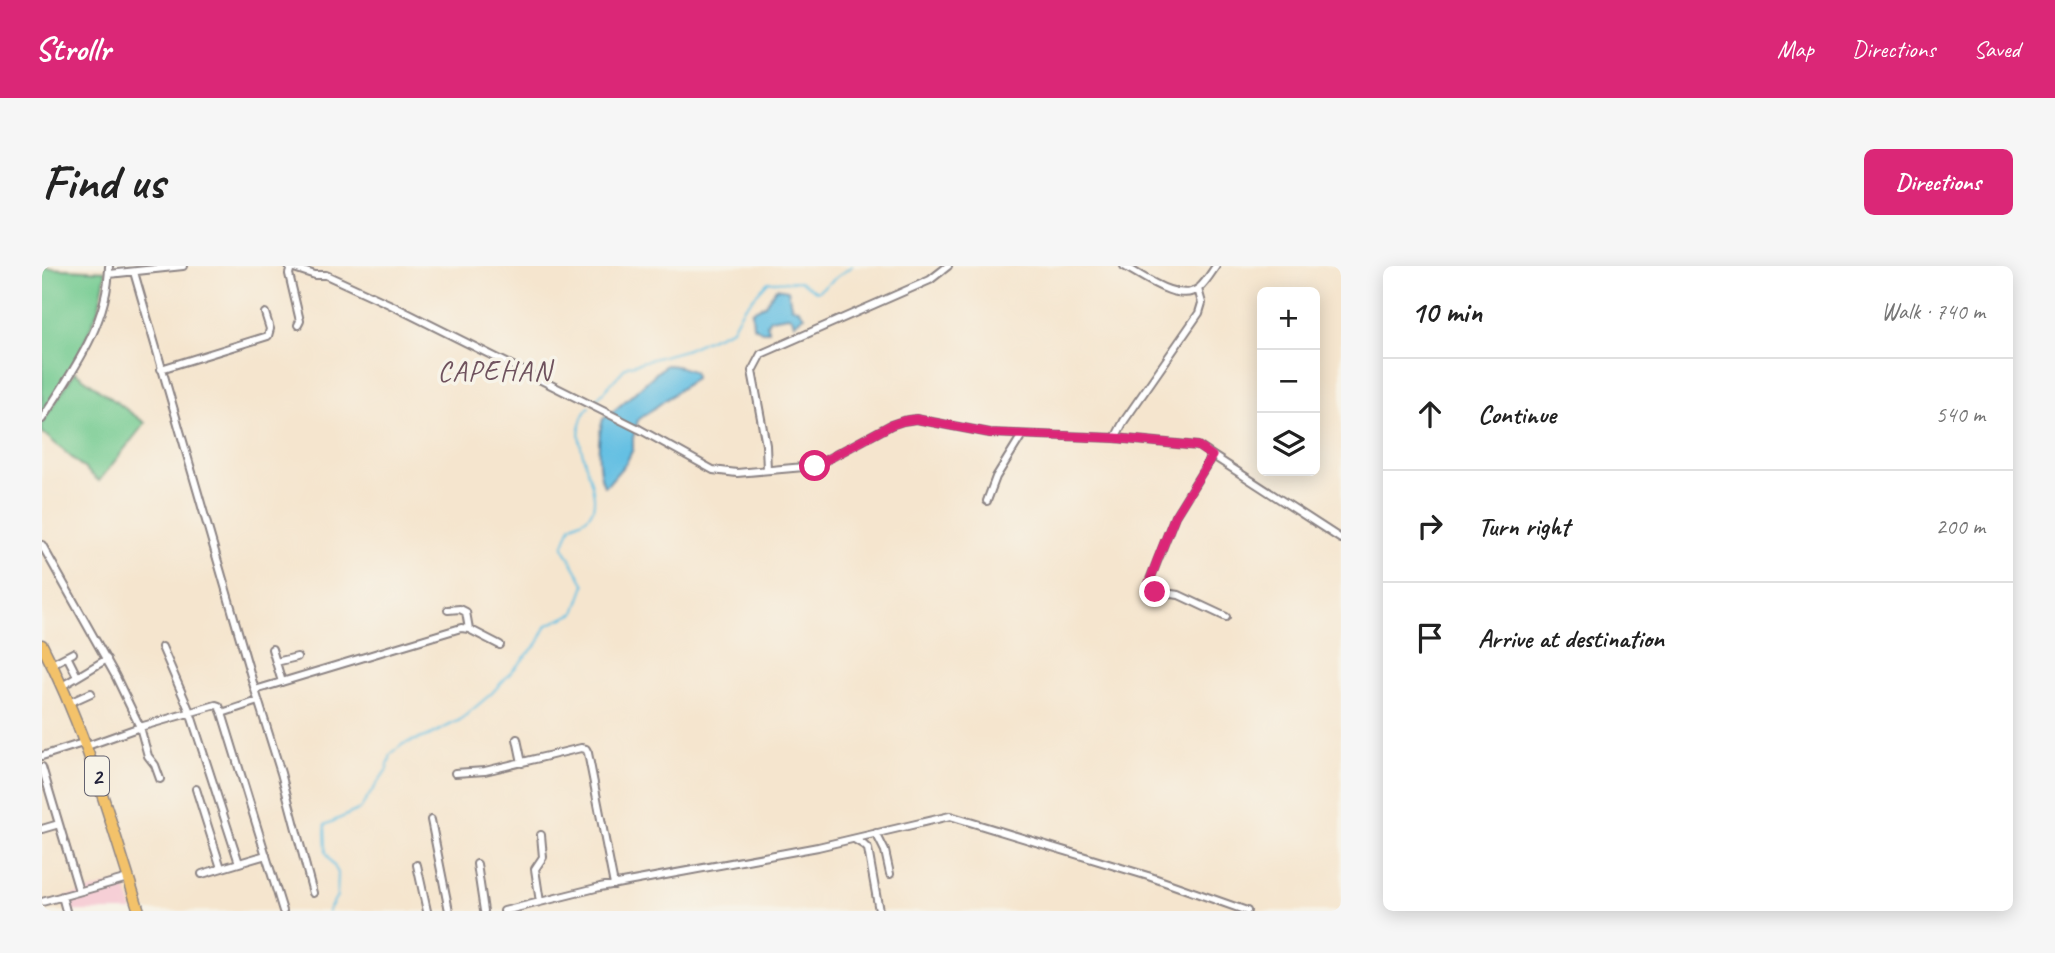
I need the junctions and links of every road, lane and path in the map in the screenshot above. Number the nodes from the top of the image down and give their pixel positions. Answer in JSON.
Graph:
{"nodes":[{"id":1,"x":109,"y":266,"type":"edge"},
{"id":2,"x":183,"y":266,"type":"edge"},
{"id":3,"x":289,"y":266,"type":"edge"},
{"id":4,"x":948,"y":266,"type":"edge"},
{"id":5,"x":1124,"y":266,"type":"edge"},
{"id":6,"x":1216,"y":266,"type":"edge"},
{"id":7,"x":134,"y":272,"type":"junction"},
{"id":8,"x":109,"y":274,"type":"junction"},
{"id":9,"x":1198,"y":289,"type":"junction"},
{"id":10,"x":265,"y":313,"type":"dead end"},
{"id":11,"x":298,"y":325,"type":"dead end"},
{"id":12,"x":161,"y":369,"type":"junction"},
{"id":13,"x":42,"y":419,"type":"edge"},
{"id":14,"x":1022,"y":435,"type":"junction"},
{"id":15,"x":1115,"y":438,"type":"junction"},
{"id":16,"x":1212,"y":456,"type":"junction"},
{"id":17,"x":767,"y":470,"type":"junction"},
{"id":18,"x":987,"y":501,"type":"dead end"},
{"id":19,"x":1341,"y":539,"type":"edge"},
{"id":20,"x":42,"y":545,"type":"edge"},
{"id":21,"x":448,"y":610,"type":"dead end"},
{"id":22,"x":1226,"y":617,"type":"dead end"},
{"id":23,"x":469,"y":629,"type":"junction"},
{"id":24,"x":42,"y":645,"type":"edge"},
{"id":25,"x":500,"y":645,"type":"dead end"},
{"id":26,"x":162,"y":647,"type":"dead end"},
{"id":27,"x":272,"y":649,"type":"dead end"},
{"id":28,"x":297,"y":657,"type":"dead end"},
{"id":29,"x":107,"y":659,"type":"junction"},
{"id":30,"x":276,"y":662,"type":"junction"},
{"id":31,"x":52,"y":664,"type":"junction"},
{"id":32,"x":77,"y":676,"type":"junction"},
{"id":33,"x":282,"y":682,"type":"junction"},
{"id":34,"x":62,"y":686,"type":"junction"},
{"id":35,"x":255,"y":690,"type":"junction"},
{"id":36,"x":91,"y":693,"type":"dead end"},
{"id":37,"x":258,"y":701,"type":"junction"},
{"id":38,"x":69,"y":703,"type":"junction"},
{"id":39,"x":190,"y":712,"type":"junction"},
{"id":40,"x":222,"y":713,"type":"junction"},
{"id":41,"x":139,"y":727,"type":"junction"},
{"id":42,"x":517,"y":739,"type":"dead end"},
{"id":43,"x":86,"y":744,"type":"junction"},
{"id":44,"x":42,"y":756,"type":"edge"},
{"id":45,"x":522,"y":762,"type":"junction"},
{"id":46,"x":42,"y":767,"type":"edge"},
{"id":47,"x":454,"y":773,"type":"dead end"},
{"id":48,"x":160,"y":779,"type":"dead end"},
{"id":49,"x":196,"y":789,"type":"dead end"},
{"id":50,"x":431,"y":820,"type":"dead end"},
{"id":51,"x":59,"y":824,"type":"junction"},
{"id":52,"x":42,"y":829,"type":"edge"},
{"id":53,"x":872,"y":834,"type":"junction"},
{"id":54,"x":541,"y":835,"type":"dead end"},
{"id":55,"x":854,"y":839,"type":"junction"},
{"id":56,"x":866,"y":846,"type":"junction"},
{"id":57,"x":266,"y":855,"type":"junction"},
{"id":58,"x":239,"y":863,"type":"junction"},
{"id":59,"x":477,"y":864,"type":"dead end"},
{"id":60,"x":417,"y":865,"type":"dead end"},
{"id":61,"x":221,"y":869,"type":"junction"},
{"id":62,"x":202,"y":874,"type":"dead end"},
{"id":63,"x":890,"y":874,"type":"dead end"},
{"id":64,"x":128,"y":878,"type":"junction"},
{"id":65,"x":614,"y":885,"type":"junction"},
{"id":66,"x":79,"y":891,"type":"junction"},
{"id":67,"x":313,"y":893,"type":"dead end"},
{"id":68,"x":62,"y":896,"type":"junction"},
{"id":69,"x":42,"y":902,"type":"edge"},
{"id":70,"x":540,"y":902,"type":"junction"},
{"id":71,"x":516,"y":910,"type":"edge"},
{"id":72,"x":66,"y":911,"type":"edge"},
{"id":73,"x":139,"y":911,"type":"edge"},
{"id":74,"x":282,"y":911,"type":"edge"},
{"id":75,"x":427,"y":911,"type":"edge"},
{"id":76,"x":449,"y":911,"type":"edge"},
{"id":77,"x":484,"y":911,"type":"edge"},
{"id":78,"x":504,"y":911,"type":"edge"},
{"id":79,"x":879,"y":911,"type":"edge"},
{"id":80,"x":1247,"y":911,"type":"edge"}],
"edges":[{"from":1,"to":8,"type":"street"},
{"from":2,"to":7,"type":"street"},
{"from":3,"to":11,"type":"street"},
{"from":3,"to":17,"type":"street"},
{"from":4,"to":17,"type":"street"},
{"from":5,"to":9,"type":"street"},
{"from":6,"to":9,"type":"street"},
{"from":7,"to":8,"type":"street"},
{"from":7,"to":12,"type":"street"},
{"from":8,"to":13,"type":"street"},
{"from":9,"to":15,"type":"street"},
{"from":10,"to":12,"type":"street"},
{"from":12,"to":35,"type":"street"},
{"from":14,"to":15,"type":"street"},
{"from":14,"to":17,"type":"street"},
{"from":14,"to":18,"type":"street"},
{"from":15,"to":16,"type":"street"},
{"from":16,"to":19,"type":"street"},
{"from":16,"to":22,"type":"street"},
{"from":20,"to":29,"type":"street"},
{"from":21,"to":23,"type":"street"},
{"from":23,"to":25,"type":"street"},
{"from":23,"to":33,"type":"street"},
{"from":24,"to":31,"type":"highway","number":"2"},
{"from":26,"to":39,"type":"street"},
{"from":27,"to":30,"type":"street"},
{"from":28,"to":30,"type":"street"},
{"from":29,"to":32,"type":"street"},
{"from":29,"to":41,"type":"street"},
{"from":30,"to":33,"type":"street"},
{"from":31,"to":32,"type":"street"},
{"from":31,"to":34,"type":"highway","number":"2"},
{"from":32,"to":34,"type":"street"},
{"from":33,"to":35,"type":"street"},
{"from":34,"to":38,"type":"highway","number":"2"},
{"from":35,"to":37,"type":"street"},
{"from":36,"to":38,"type":"street"},
{"from":37,"to":40,"type":"street"},
{"from":37,"to":67,"type":"street"},
{"from":38,"to":43,"type":"highway","number":"2"},
{"from":39,"to":40,"type":"street"},
{"from":39,"to":41,"type":"street"},
{"from":39,"to":58,"type":"street"},
{"from":40,"to":57,"type":"street"},
{"from":41,"to":43,"type":"street"},
{"from":41,"to":48,"type":"street"},
{"from":42,"to":45,"type":"street"},
{"from":43,"to":44,"type":"street"},
{"from":43,"to":64,"type":"highway","number":"2"},
{"from":45,"to":47,"type":"street"},
{"from":45,"to":65,"type":"street"},
{"from":46,"to":51,"type":"street"},
{"from":49,"to":61,"type":"street"},
{"from":50,"to":76,"type":"street"},
{"from":51,"to":52,"type":"street"},
{"from":51,"to":66,"type":"street"},
{"from":53,"to":55,"type":"street"},
{"from":53,"to":56,"type":"street"},
{"from":53,"to":63,"type":"street"},
{"from":53,"to":80,"type":"street"},
{"from":54,"to":70,"type":"street"},
{"from":55,"to":56,"type":"street"},
{"from":55,"to":65,"type":"street"},
{"from":56,"to":79,"type":"street"},
{"from":57,"to":58,"type":"street"},
{"from":57,"to":74,"type":"street"},
{"from":58,"to":61,"type":"street"},
{"from":59,"to":77,"type":"street"},
{"from":60,"to":75,"type":"street"},
{"from":61,"to":62,"type":"street"},
{"from":64,"to":66,"type":"street"},
{"from":64,"to":73,"type":"highway","number":"2"},
{"from":65,"to":70,"type":"street"},
{"from":66,"to":68,"type":"street"},
{"from":68,"to":69,"type":"street"},
{"from":68,"to":72,"type":"street"},
{"from":70,"to":71,"type":"street"},
{"from":71,"to":78,"type":"street"}]}
